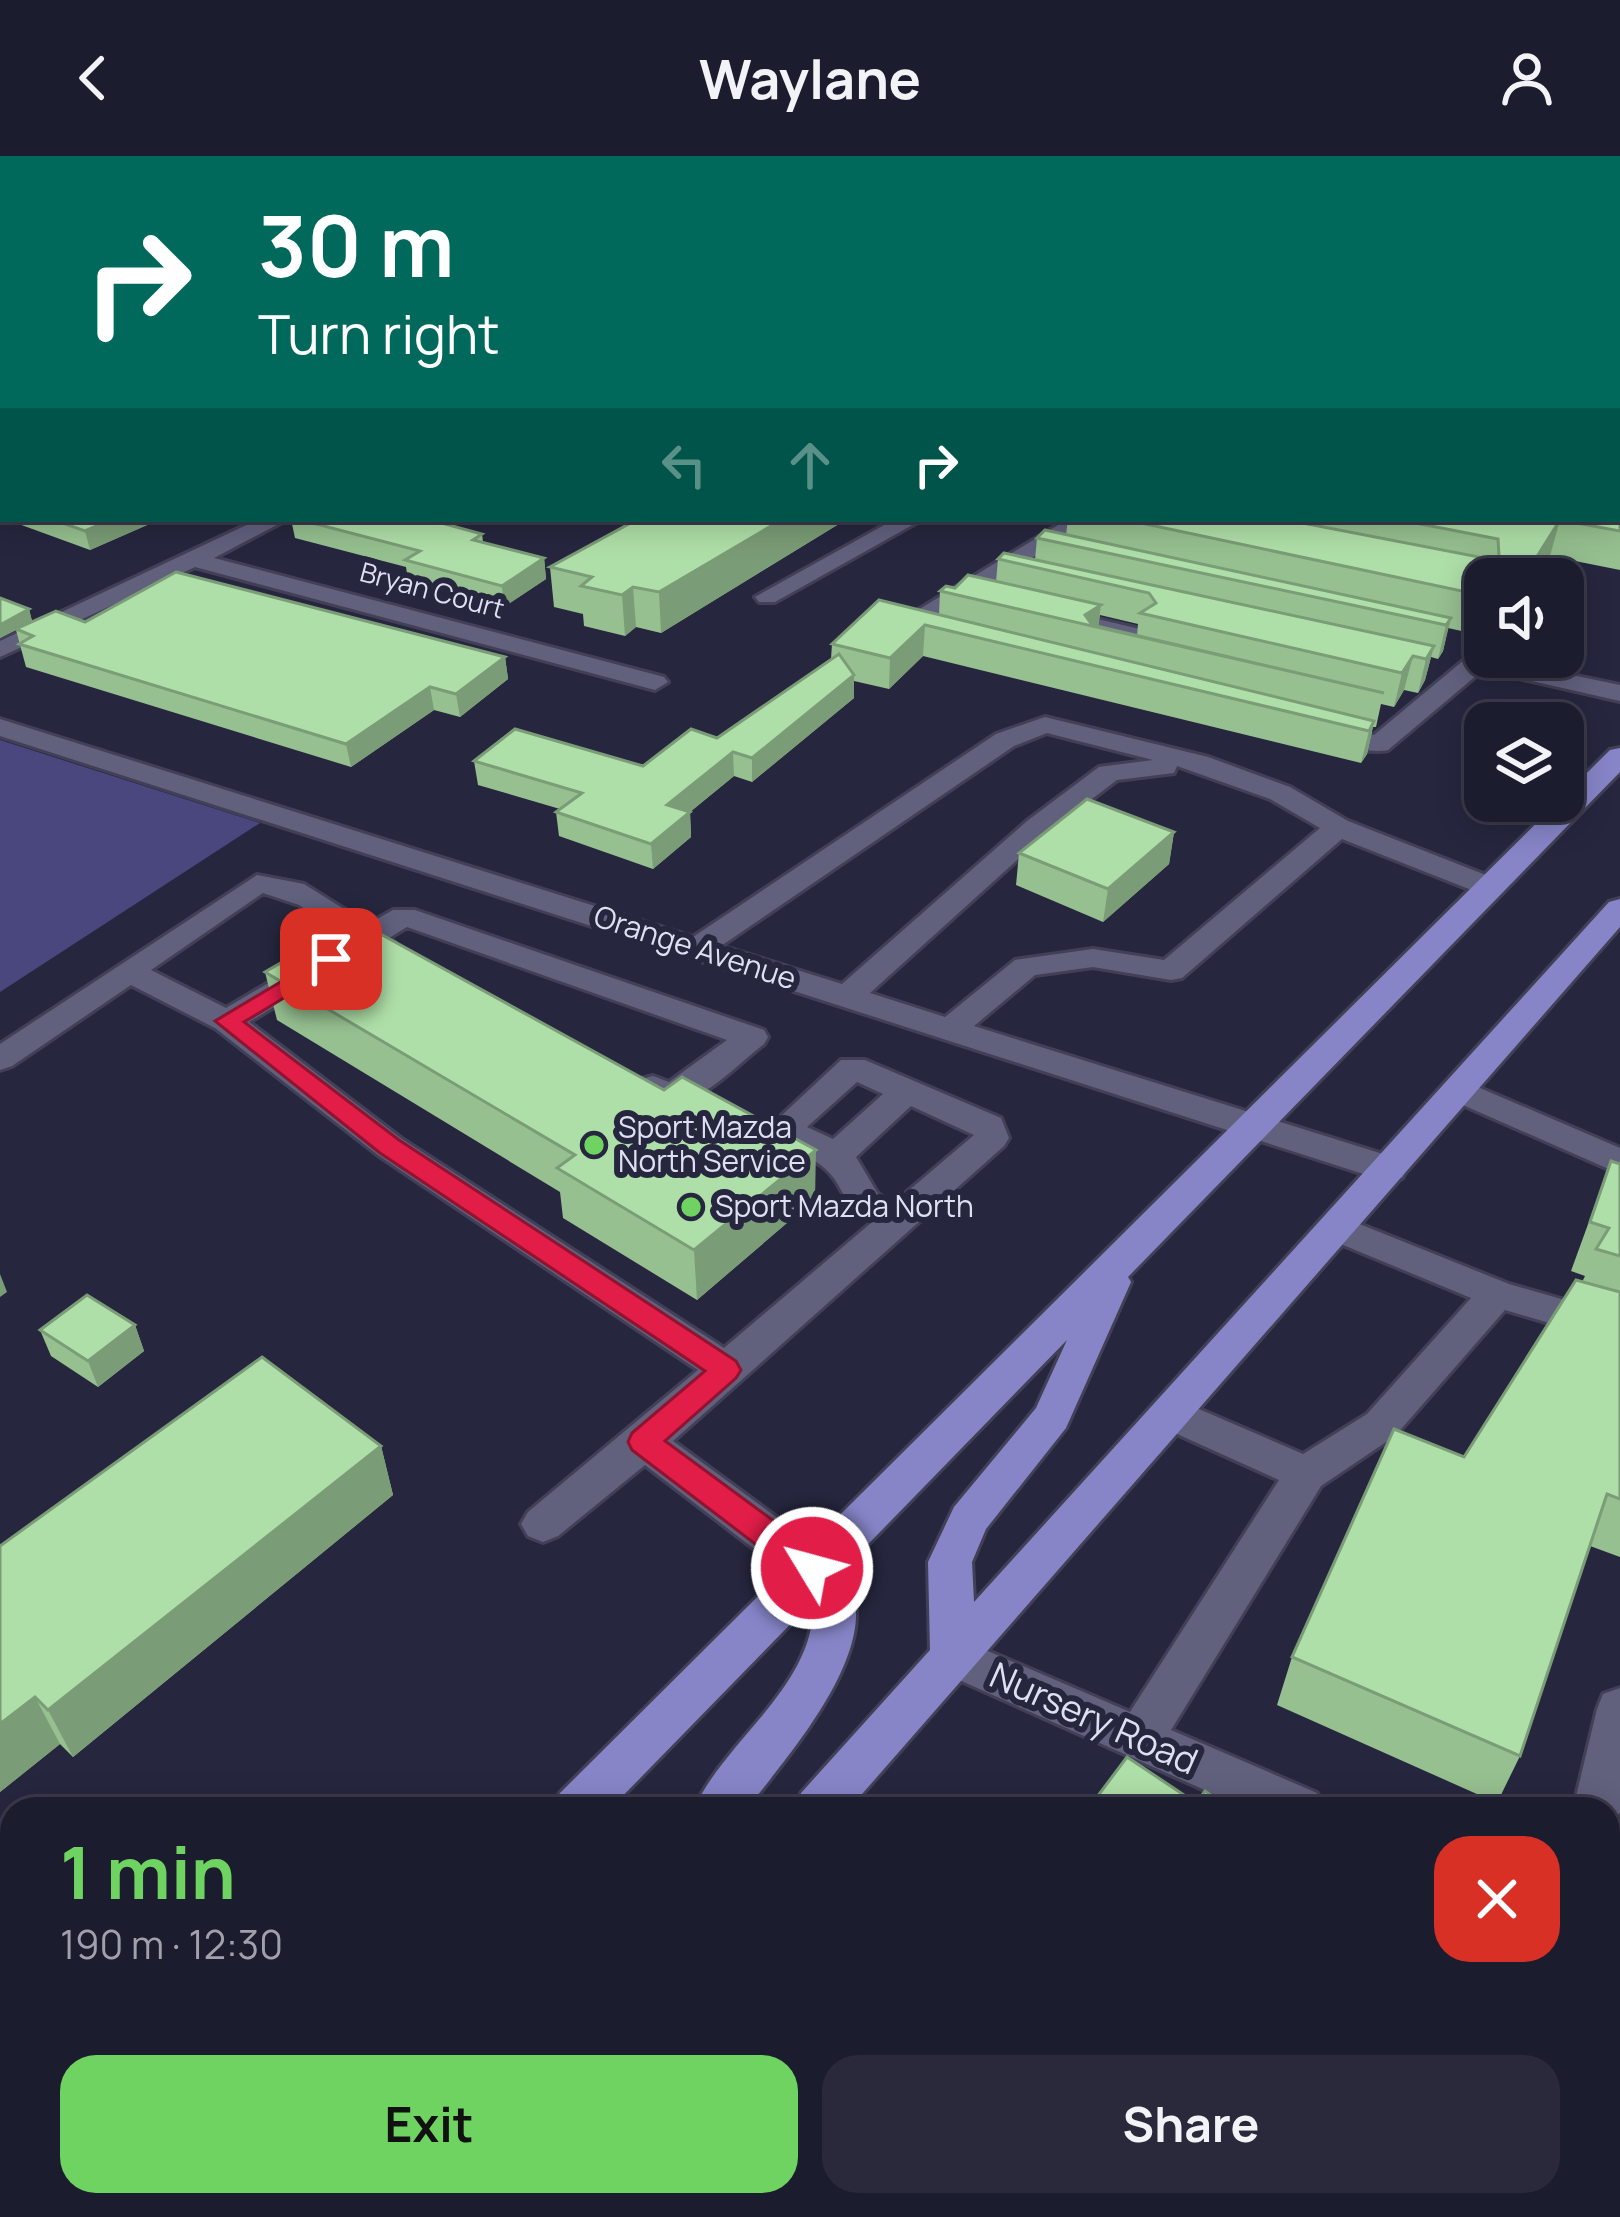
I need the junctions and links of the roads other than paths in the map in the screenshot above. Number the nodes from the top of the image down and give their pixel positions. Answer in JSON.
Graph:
{"nodes":[{"id":1,"x":906,"y":522,"type":"edge"},
{"id":2,"x":267,"y":524,"type":"edge"},
{"id":3,"x":1073,"y":525,"type":"edge"},
{"id":4,"x":1107,"y":542,"type":"edge"},
{"id":5,"x":1034,"y":549,"type":"junction"},
{"id":6,"x":193,"y":559,"type":"junction"},
{"id":7,"x":1080,"y":559,"type":"edge"},
{"id":8,"x":995,"y":572,"type":"junction"},
{"id":9,"x":1041,"y":582,"type":"edge"},
{"id":10,"x":958,"y":594,"type":"junction"},
{"id":11,"x":767,"y":597,"type":"dead end"},
{"id":12,"x":931,"y":610,"type":"junction"},
{"id":13,"x":976,"y":621,"type":"edge"},
{"id":14,"x":1044,"y":637,"type":"edge"},
{"id":15,"x":947,"y":638,"type":"edge"},
{"id":16,"x":0,"y":650,"type":"edge"},
{"id":17,"x":1204,"y":651,"type":"edge"},
{"id":18,"x":1464,"y":659,"type":"edge"},
{"id":19,"x":1464,"y":665,"type":"edge"},
{"id":20,"x":1419,"y":666,"type":"edge"},
{"id":21,"x":1179,"y":669,"type":"edge"},
{"id":22,"x":1559,"y":678,"type":"edge"},
{"id":23,"x":655,"y":682,"type":"dead end"},
{"id":24,"x":1620,"y":693,"type":"edge"},
{"id":25,"x":1288,"y":722,"type":"edge"},
{"id":26,"x":0,"y":727,"type":"edge"},
{"id":27,"x":1620,"y":756,"type":"edge"},
{"id":28,"x":1198,"y":763,"type":"junction"},
{"id":29,"x":1339,"y":826,"type":"junction"},
{"id":30,"x":1490,"y":887,"type":"junction"},
{"id":31,"x":1616,"y":920,"type":"edge"},
{"id":32,"x":366,"y":939,"type":"junction"},
{"id":33,"x":697,"y":948,"type":"junction"},
{"id":34,"x":423,"y":968,"type":"edge"},
{"id":35,"x":128,"y":971,"type":"junction"},
{"id":36,"x":848,"y":996,"type":"junction"},
{"id":37,"x":227,"y":1021,"type":"junction"},
{"id":38,"x":950,"y":1029,"type":"junction"},
{"id":39,"x":0,"y":1059,"type":"edge"},
{"id":40,"x":630,"y":1075,"type":"edge"},
{"id":41,"x":1459,"y":1090,"type":"junction"},
{"id":42,"x":907,"y":1091,"type":"junction"},
{"id":43,"x":1255,"y":1125,"type":"junction"},
{"id":44,"x":837,"y":1155,"type":"junction"},
{"id":45,"x":1620,"y":1162,"type":"edge"},
{"id":46,"x":1389,"y":1169,"type":"junction"},
{"id":47,"x":896,"y":1221,"type":"junction"},
{"id":48,"x":1337,"y":1228,"type":"junction"},
{"id":49,"x":1120,"y":1262,"type":"junction"},
{"id":50,"x":1497,"y":1294,"type":"junction"},
{"id":51,"x":1620,"y":1330,"type":"edge"},
{"id":52,"x":726,"y":1370,"type":"junction"},
{"id":53,"x":1171,"y":1414,"type":"junction"},
{"id":54,"x":644,"y":1442,"type":"junction"},
{"id":55,"x":1306,"y":1474,"type":"junction"},
{"id":56,"x":543,"y":1524,"type":"dead end"},
{"id":57,"x":812,"y":1568,"type":"junction"},
{"id":58,"x":953,"y":1656,"type":"junction"},
{"id":59,"x":1620,"y":1709,"type":"edge"},
{"id":60,"x":1139,"y":1738,"type":"junction"},
{"id":61,"x":589,"y":1797,"type":"edge"},
{"id":62,"x":727,"y":1797,"type":"edge"},
{"id":63,"x":829,"y":1797,"type":"edge"},
{"id":64,"x":1273,"y":1797,"type":"edge"},
{"id":65,"x":1601,"y":1797,"type":"edge"}],
"edges":[{"from":1,"to":11,"type":"street"},
{"from":2,"to":6,"type":"street"},
{"from":3,"to":4,"type":"street"},
{"from":3,"to":5,"type":"street"},
{"from":5,"to":7,"type":"street"},
{"from":5,"to":8,"type":"street"},
{"from":6,"to":16,"type":"street"},
{"from":6,"to":23,"type":"street","name":"Bryan Court"},
{"from":8,"to":9,"type":"street"},
{"from":8,"to":10,"type":"street"},
{"from":10,"to":12,"type":"street"},
{"from":10,"to":17,"type":"street"},
{"from":12,"to":13,"type":"street"},
{"from":12,"to":15,"type":"street"},
{"from":14,"to":21,"type":"street"},
{"from":18,"to":20,"type":"street"},
{"from":19,"to":25,"type":"street"},
{"from":22,"to":24,"type":"street"},
{"from":26,"to":33,"type":"street","name":"Orange Avenue"},
{"from":27,"to":30,"type":"main road"},
{"from":28,"to":29,"type":"street"},
{"from":28,"to":33,"type":"street"},
{"from":28,"to":36,"type":"street"},
{"from":29,"to":30,"type":"street"},
{"from":29,"to":38,"type":"street"},
{"from":30,"to":43,"type":"main road"},
{"from":31,"to":41,"type":"main road"},
{"from":32,"to":34,"type":"street"},
{"from":32,"to":35,"type":"street"},
{"from":32,"to":37,"type":"street"},
{"from":32,"to":40,"type":"street"},
{"from":33,"to":36,"type":"street","name":"Orange Avenue"},
{"from":35,"to":37,"type":"street"},
{"from":35,"to":39,"type":"street"},
{"from":36,"to":38,"type":"street","name":"Orange Avenue"},
{"from":37,"to":52,"type":"street"},
{"from":38,"to":43,"type":"street","name":"Orange Avenue"},
{"from":41,"to":45,"type":"street"},
{"from":41,"to":46,"type":"main road"},
{"from":42,"to":44,"type":"street"},
{"from":42,"to":44,"type":"street"},
{"from":42,"to":47,"type":"street"},
{"from":43,"to":46,"type":"street","name":"Orange Avenue"},
{"from":43,"to":49,"type":"main road"},
{"from":44,"to":47,"type":"street"},
{"from":46,"to":48,"type":"main road"},
{"from":47,"to":52,"type":"street"},
{"from":48,"to":50,"type":"street"},
{"from":48,"to":53,"type":"main road"},
{"from":49,"to":57,"type":"main road"},
{"from":49,"to":58,"type":"main road"},
{"from":50,"to":51,"type":"street"},
{"from":50,"to":55,"type":"street"},
{"from":52,"to":54,"type":"street"},
{"from":53,"to":55,"type":"street"},
{"from":53,"to":58,"type":"main road"},
{"from":54,"to":56,"type":"street"},
{"from":54,"to":57,"type":"street"},
{"from":55,"to":60,"type":"street"},
{"from":57,"to":61,"type":"main road"},
{"from":57,"to":62,"type":"main road"},
{"from":58,"to":60,"type":"street","name":"Nursery Road"},
{"from":58,"to":63,"type":"main road"},
{"from":59,"to":65,"type":"street"},
{"from":60,"to":64,"type":"street","name":"Nursery Road"}]}
